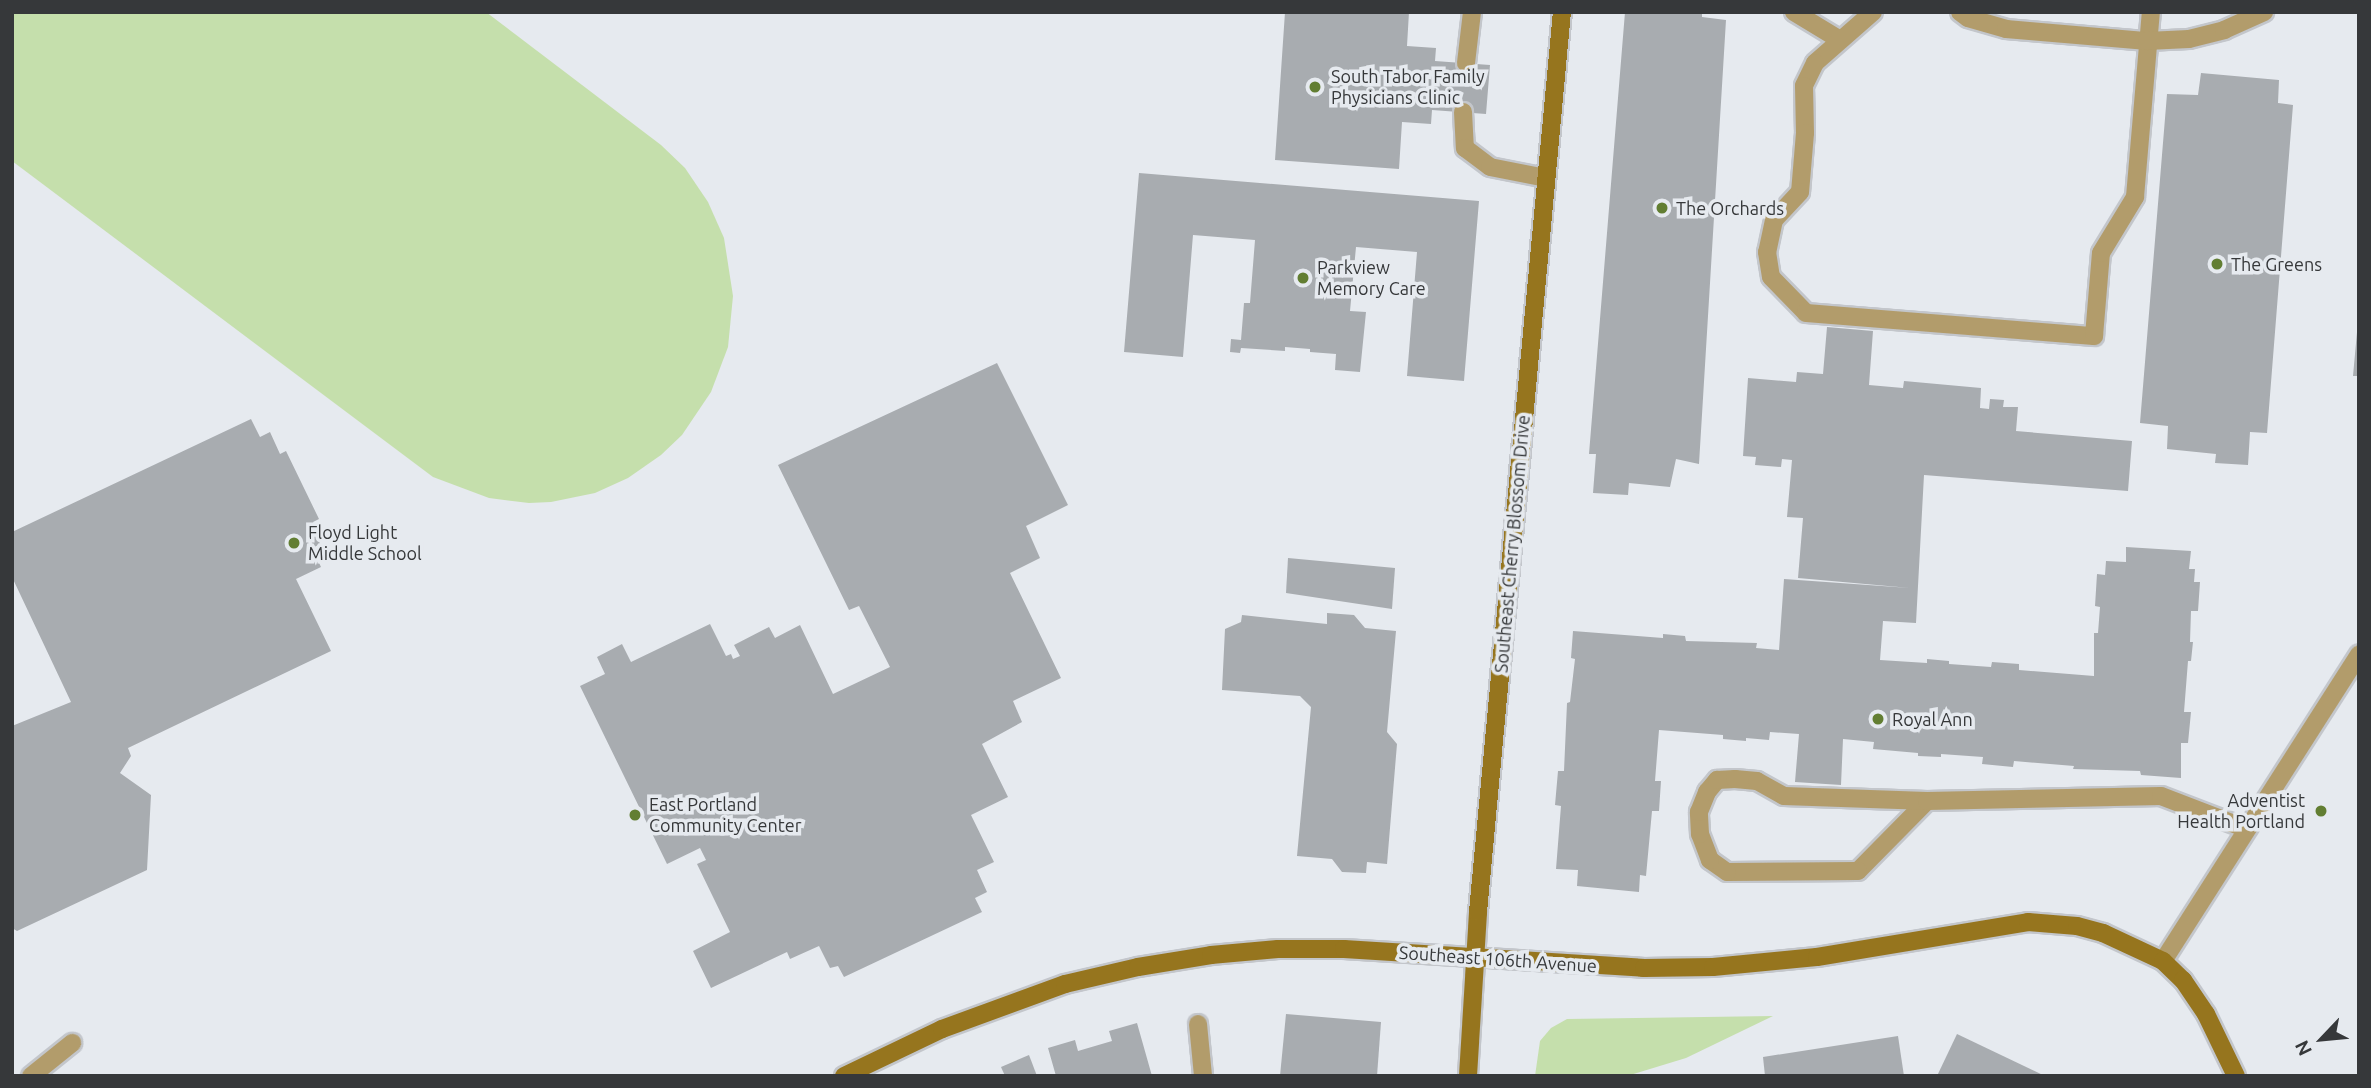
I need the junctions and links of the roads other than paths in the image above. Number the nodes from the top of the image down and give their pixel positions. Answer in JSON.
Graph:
{"nodes":[{"id":1,"x":1472,"y":12,"type":"edge"},
{"id":2,"x":1562,"y":12,"type":"edge"},
{"id":3,"x":1794,"y":12,"type":"edge"},
{"id":4,"x":1873,"y":12,"type":"edge"},
{"id":5,"x":1961,"y":12,"type":"edge"},
{"id":6,"x":2151,"y":12,"type":"edge"},
{"id":7,"x":2264,"y":12,"type":"edge"},
{"id":8,"x":1840,"y":40,"type":"junction"},
{"id":9,"x":2147,"y":41,"type":"junction"},
{"id":10,"x":1466,"y":63,"type":"dead end"},
{"id":11,"x":1463,"y":112,"type":"dead end"},
{"id":12,"x":1546,"y":178,"type":"junction"},
{"id":13,"x":2359,"y":654,"type":"edge"},
{"id":14,"x":1927,"y":801,"type":"junction"},
{"id":15,"x":2247,"y":829,"type":"junction"},
{"id":16,"x":1475,"y":958,"type":"junction"},
{"id":17,"x":2163,"y":961,"type":"junction"},
{"id":18,"x":1198,"y":1024,"type":"dead end"},
{"id":19,"x":72,"y":1043,"type":"dead end"},
{"id":20,"x":31,"y":1076,"type":"edge"},
{"id":21,"x":844,"y":1076,"type":"edge"},
{"id":22,"x":1203,"y":1076,"type":"edge"},
{"id":23,"x":1468,"y":1076,"type":"edge"},
{"id":24,"x":2236,"y":1076,"type":"edge"}],
"edges":[{"from":1,"to":10,"type":"street"},
{"from":2,"to":12,"type":"street","name":"Southeast Cherry Blossom Drive"},
{"from":3,"to":8,"type":"street"},
{"from":4,"to":8,"type":"street"},
{"from":5,"to":9,"type":"street"},
{"from":6,"to":9,"type":"street"},
{"from":7,"to":9,"type":"street"},
{"from":8,"to":9,"type":"street"},
{"from":11,"to":12,"type":"street"},
{"from":12,"to":16,"type":"street","name":"Southeast Cherry Blossom Drive"},
{"from":13,"to":15,"type":"street"},
{"from":14,"to":14,"type":"street"},
{"from":14,"to":15,"type":"street"},
{"from":15,"to":17,"type":"street"},
{"from":16,"to":17,"type":"street","name":"Southeast 106th Avenue"},
{"from":16,"to":21,"type":"street","name":"Southeast 106th Avenue"},
{"from":16,"to":23,"type":"street","name":"Southeast Cherry Blossom Drive"},
{"from":17,"to":24,"type":"street"},
{"from":18,"to":22,"type":"street"},
{"from":19,"to":20,"type":"street"}]}
